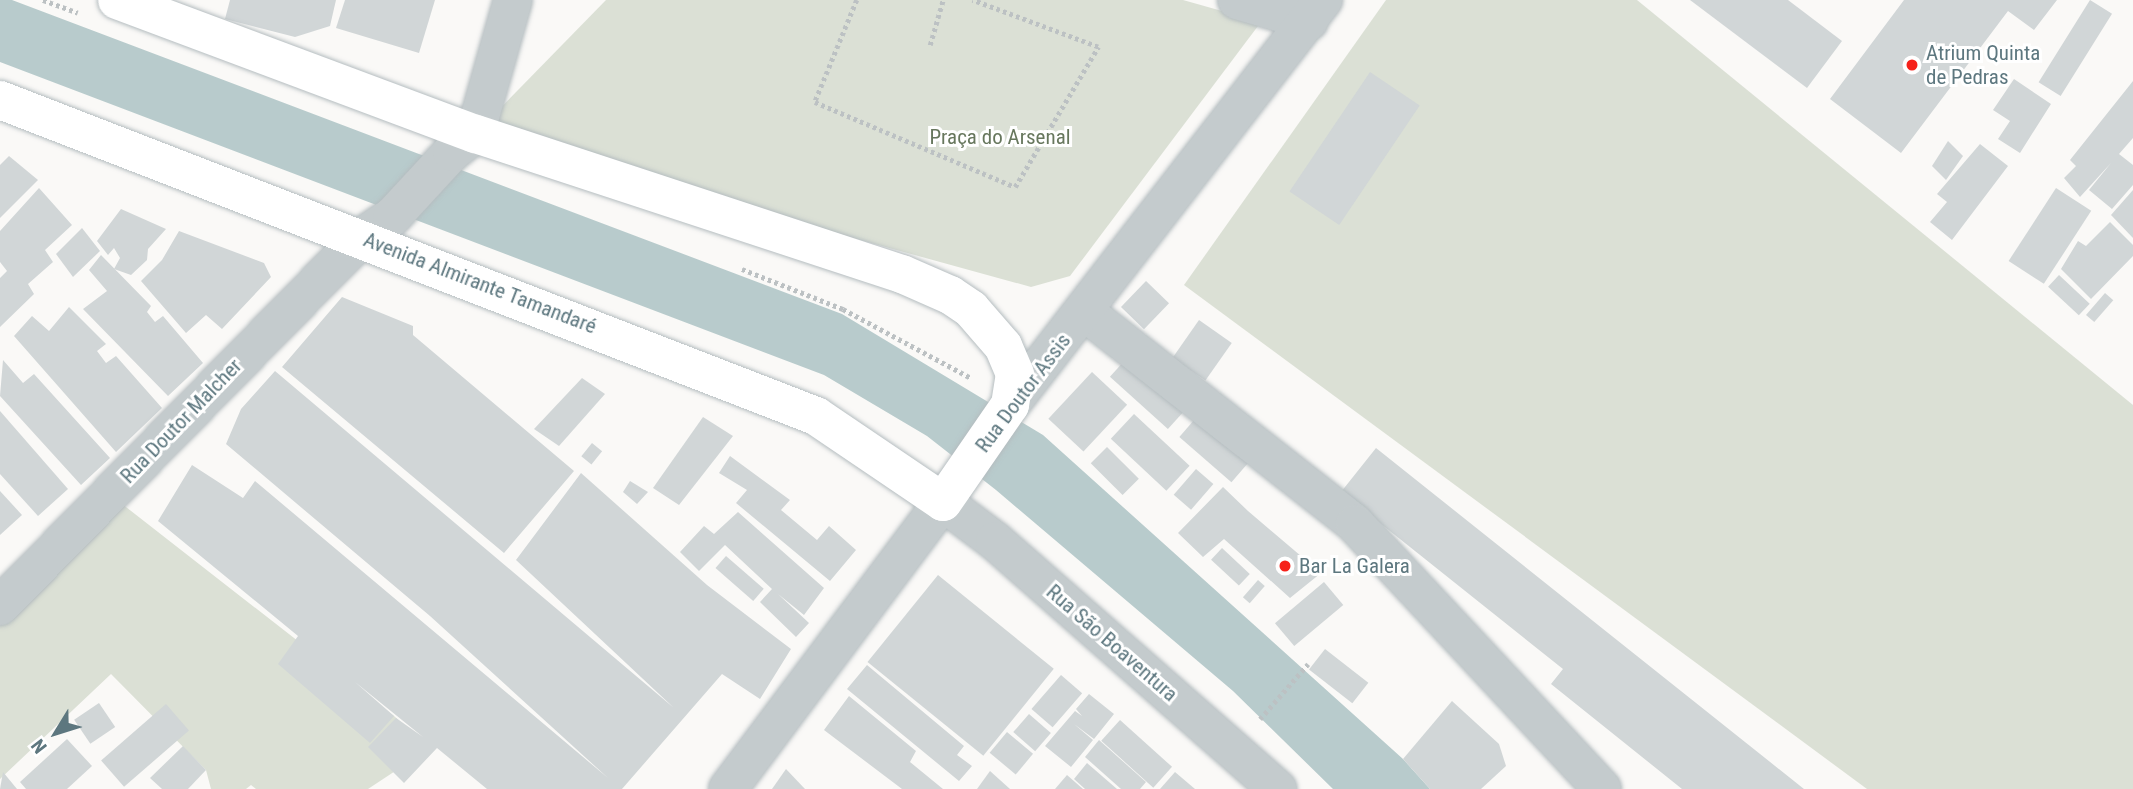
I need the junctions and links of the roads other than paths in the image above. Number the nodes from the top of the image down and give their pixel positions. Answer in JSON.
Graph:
{"nodes":[{"id":1,"x":117,"y":0,"type":"edge"},
{"id":2,"x":513,"y":0,"type":"edge"},
{"id":3,"x":1237,"y":0,"type":"edge"},
{"id":4,"x":1316,"y":11,"type":"edge"},
{"id":5,"x":0,"y":100,"type":"edge"},
{"id":6,"x":464,"y":143,"type":"junction"},
{"id":7,"x":377,"y":227,"type":"junction"},
{"id":8,"x":1085,"y":312,"type":"junction"},
{"id":9,"x":1010,"y":405,"type":"junction"},
{"id":10,"x":953,"y":487,"type":"junction"},
{"id":11,"x":0,"y":606,"type":"edge"},
{"id":12,"x":728,"y":789,"type":"edge"},
{"id":13,"x":1277,"y":789,"type":"edge"},
{"id":14,"x":1602,"y":789,"type":"edge"}],
"edges":[{"from":1,"to":6,"type":"main road"},
{"from":2,"to":6,"type":"street"},
{"from":3,"to":4,"type":"street"},
{"from":4,"to":8,"type":"street","name":"Rua Doutor Assis"},
{"from":5,"to":7,"type":"main road","name":"Avenida Almirante Tamandaré"},
{"from":6,"to":7,"type":"street","name":"Rua Doutor Malcher"},
{"from":6,"to":9,"type":"main road"},
{"from":7,"to":10,"type":"main road","name":"Avenida Almirante Tamandaré"},
{"from":7,"to":11,"type":"street","name":"Rua Doutor Malcher"},
{"from":8,"to":9,"type":"street","name":"Rua Doutor Assis"},
{"from":8,"to":14,"type":"street"},
{"from":9,"to":10,"type":"main road","name":"Rua Doutor Assis"},
{"from":10,"to":12,"type":"street","name":"Rua Doutor Assis"},
{"from":10,"to":13,"type":"street","name":"Rua São Boaventura"}]}
